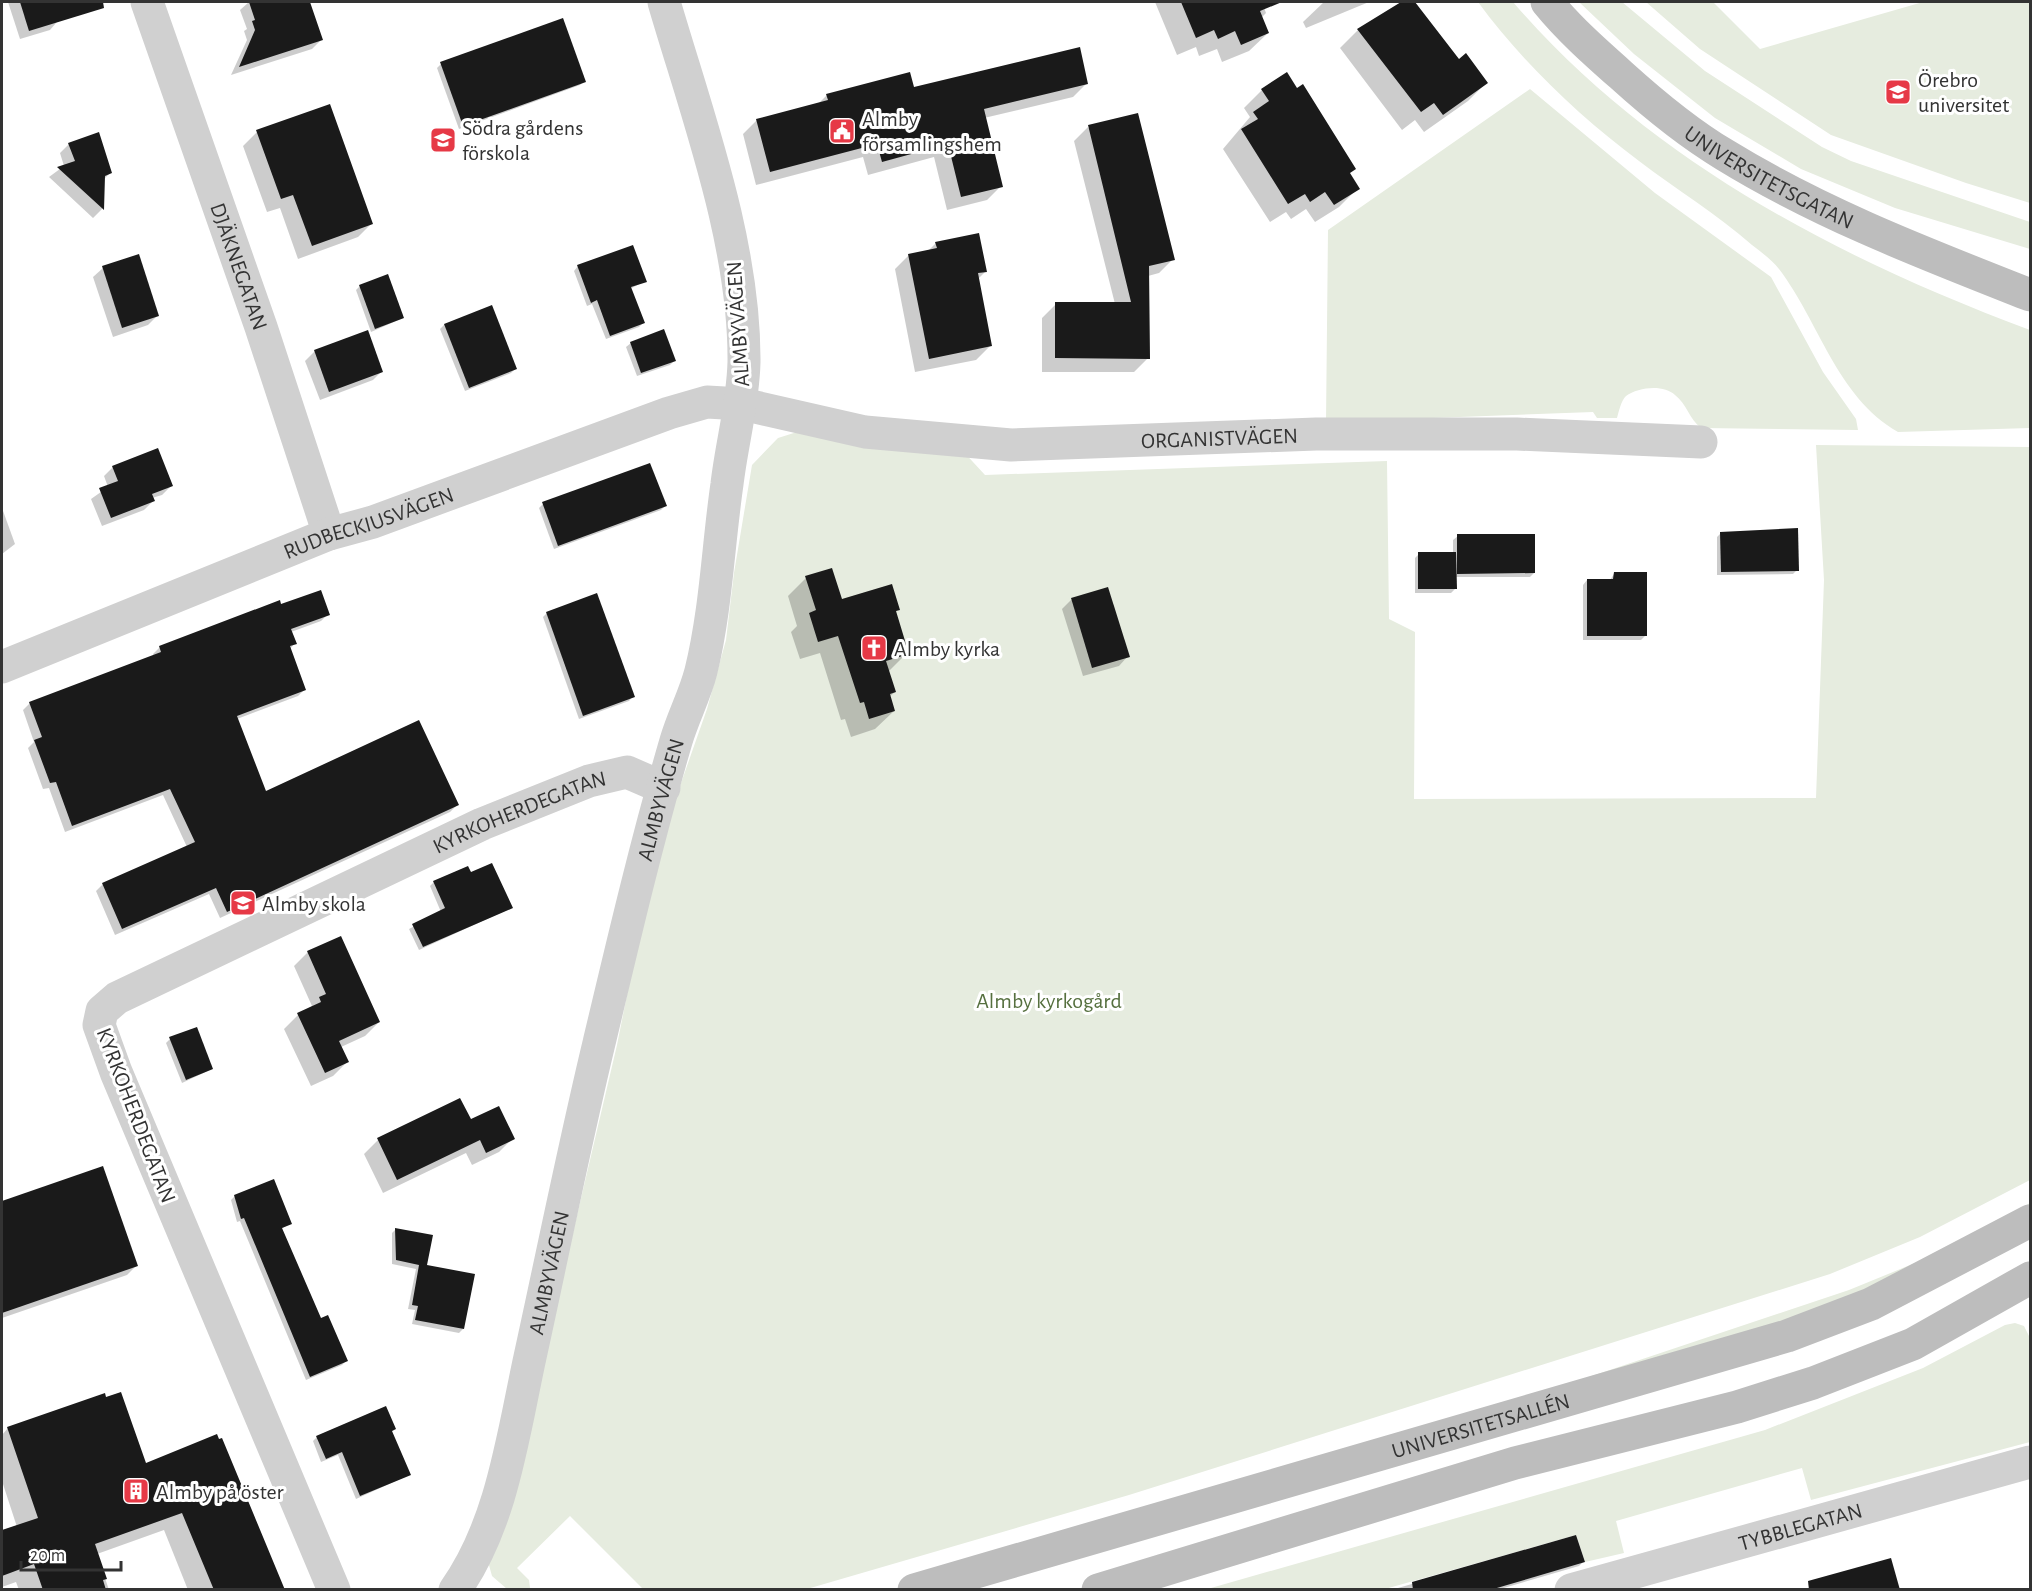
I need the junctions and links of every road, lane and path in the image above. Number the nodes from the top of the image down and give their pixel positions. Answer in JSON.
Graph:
{"nodes":[{"id":1,"x":147,"y":2,"type":"edge"},
{"id":2,"x":664,"y":2,"type":"edge"},
{"id":3,"x":1547,"y":2,"type":"edge"},
{"id":4,"x":2031,"y":295,"type":"edge"},
{"id":5,"x":742,"y":404,"type":"junction"},
{"id":6,"x":1701,"y":441,"type":"dead end"},
{"id":7,"x":329,"y":534,"type":"junction"},
{"id":8,"x":2,"y":667,"type":"edge"},
{"id":9,"x":664,"y":788,"type":"junction"},
{"id":10,"x":2031,"y":1221,"type":"edge"},
{"id":11,"x":2031,"y":1278,"type":"edge"},
{"id":12,"x":2031,"y":1462,"type":"edge"},
{"id":13,"x":334,"y":1590,"type":"edge"},
{"id":14,"x":455,"y":1590,"type":"edge"},
{"id":15,"x":914,"y":1590,"type":"edge"},
{"id":16,"x":1098,"y":1590,"type":"edge"},
{"id":17,"x":1571,"y":1590,"type":"edge"}],
"edges":[{"from":1,"to":7,"type":"street","name":"DJÄKNEGATAN"},
{"from":2,"to":5,"type":"street","name":"ALMBYVÄGEN"},
{"from":3,"to":4,"type":"main road","name":"UNIVERSITETSGATAN"},
{"from":5,"to":6,"type":"street","name":"ORGANISTVÄGEN"},
{"from":5,"to":7,"type":"street","name":"RUDBECKIUSVÄGEN"},
{"from":5,"to":9,"type":"street","name":"ALMBYVÄGEN"},
{"from":7,"to":8,"type":"street","name":"RUDBECKIUSVÄGEN"},
{"from":9,"to":13,"type":"street","name":"KYRKOHERDEGATAN"},
{"from":9,"to":14,"type":"street","name":"ALMBYVÄGEN"},
{"from":10,"to":15,"type":"main road","name":"UNIVERSITETSALLÉN"},
{"from":11,"to":16,"type":"main road","name":"UNIVERSITETSALLÉN"},
{"from":12,"to":17,"type":"street","name":"TYBBLEGATAN"}]}
